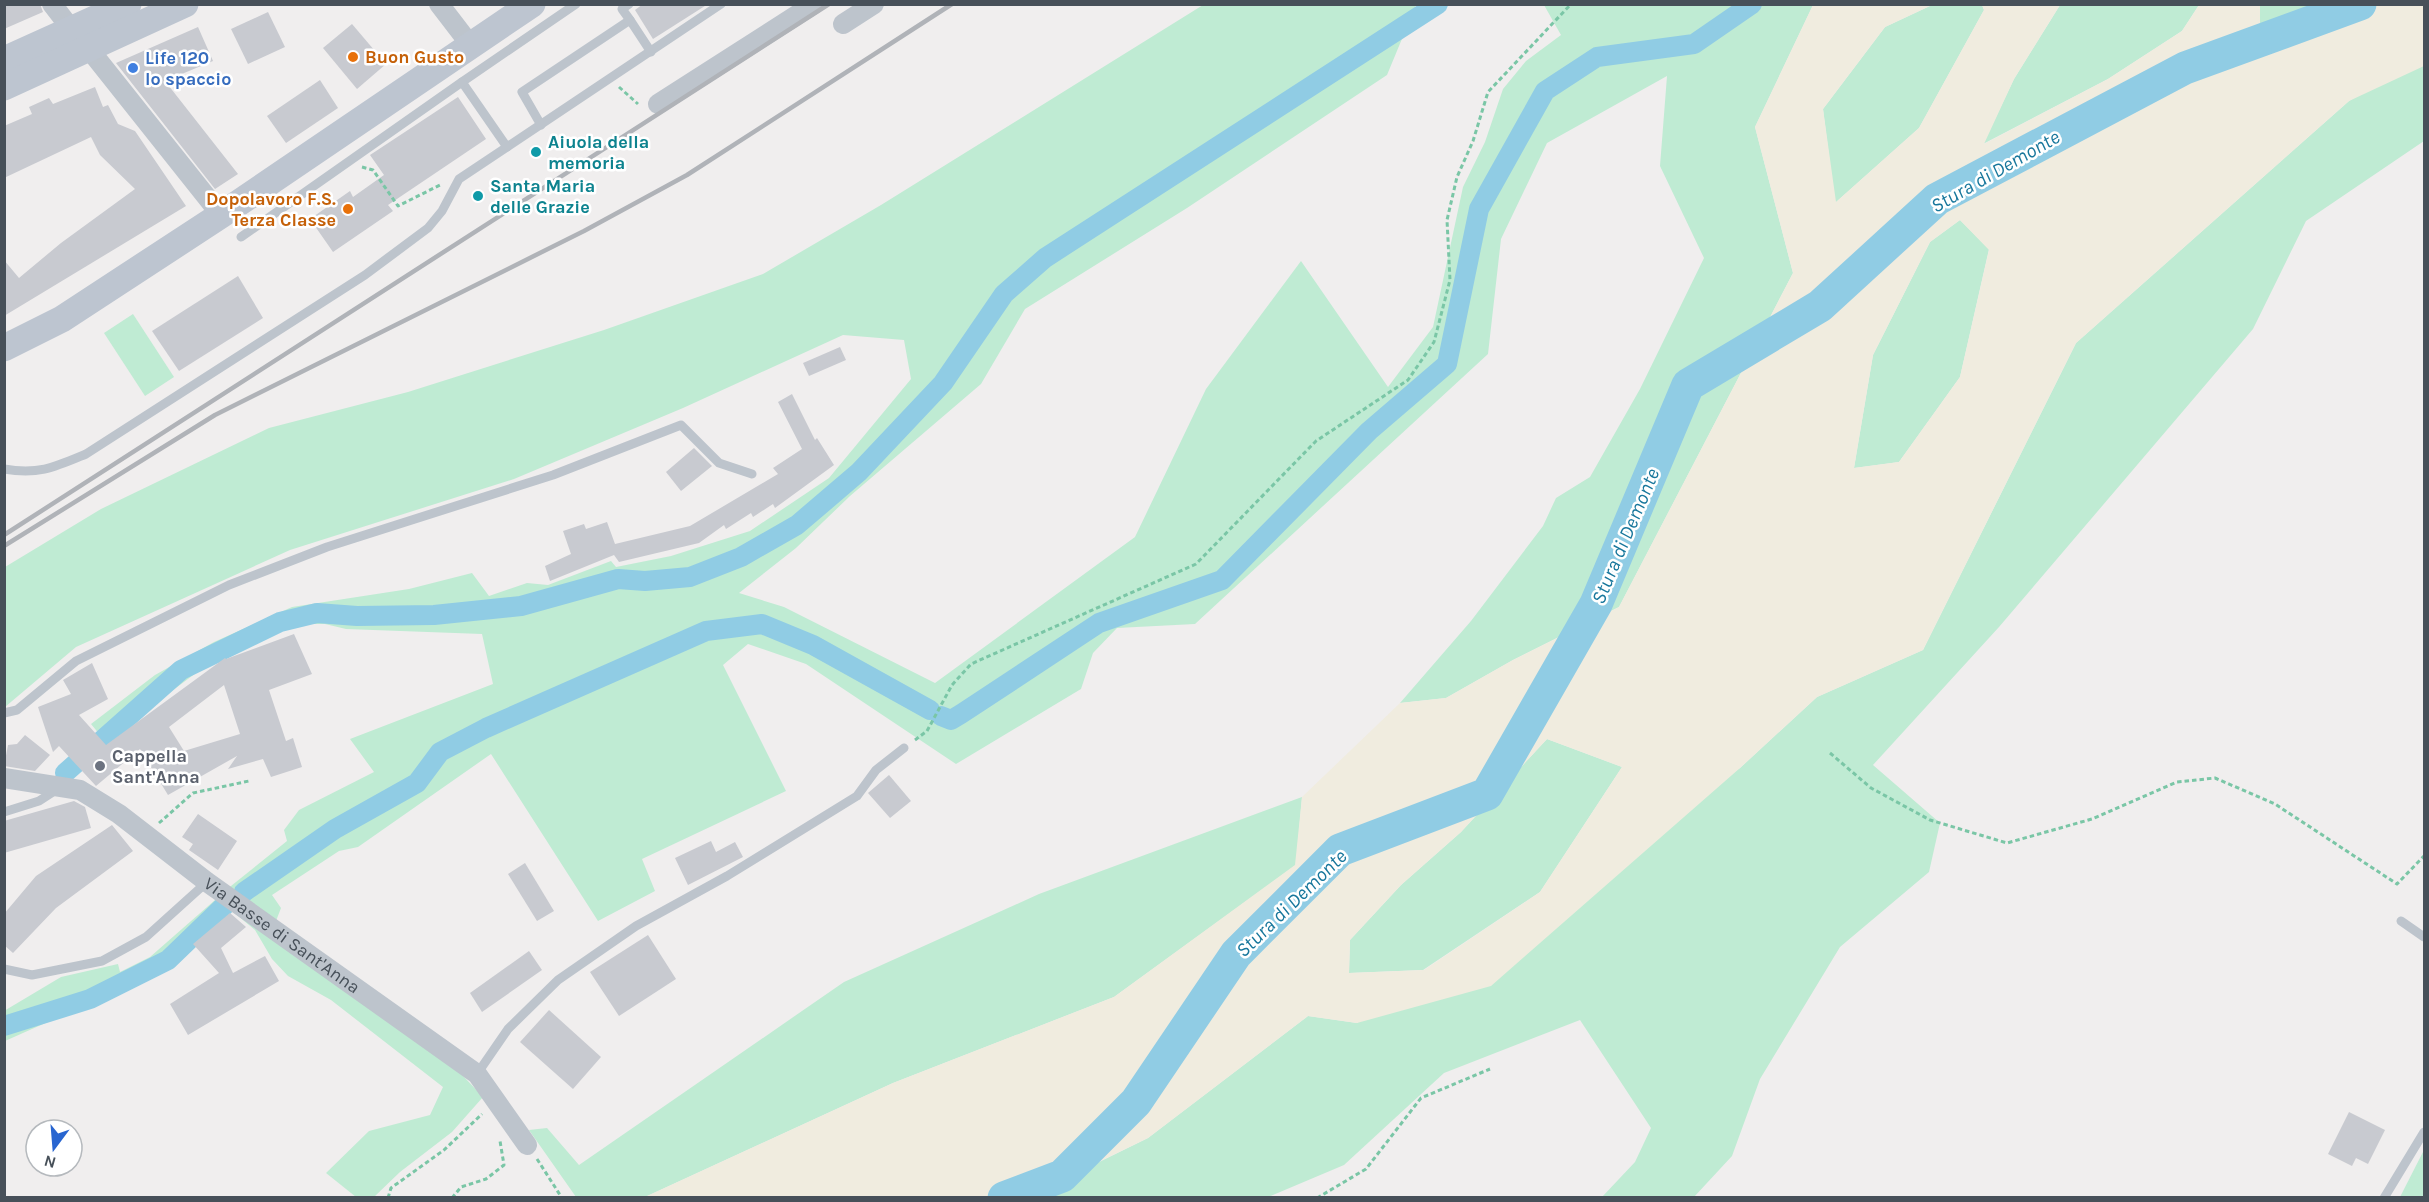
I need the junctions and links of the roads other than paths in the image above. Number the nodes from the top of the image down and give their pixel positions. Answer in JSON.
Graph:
{"nodes":[{"id":1,"x":52,"y":4,"type":"edge"},
{"id":2,"x":128,"y":4,"type":"edge"},
{"id":3,"x":185,"y":4,"type":"edge"},
{"id":4,"x":439,"y":4,"type":"edge"},
{"id":5,"x":532,"y":4,"type":"edge"},
{"id":6,"x":576,"y":4,"type":"edge"},
{"id":7,"x":629,"y":4,"type":"edge"},
{"id":8,"x":721,"y":4,"type":"edge"},
{"id":9,"x":814,"y":4,"type":"edge"},
{"id":10,"x":874,"y":4,"type":"edge"},
{"id":11,"x":630,"y":20,"type":"junction"},
{"id":12,"x":843,"y":24,"type":"dead end"},
{"id":13,"x":80,"y":39,"type":"junction"},
{"id":14,"x":472,"y":46,"type":"junction"},
{"id":15,"x":651,"y":52,"type":"junction"},
{"id":16,"x":4,"y":60,"type":"edge"},
{"id":17,"x":462,"y":82,"type":"junction"},
{"id":18,"x":4,"y":87,"type":"edge"},
{"id":19,"x":658,"y":104,"type":"road end"},
{"id":20,"x":541,"y":125,"type":"junction"},
{"id":21,"x":507,"y":147,"type":"junction"},
{"id":22,"x":221,"y":215,"type":"junction"},
{"id":23,"x":242,"y":237,"type":"dead end"},
{"id":24,"x":6,"y":345,"type":"edge"},
{"id":25,"x":4,"y":470,"type":"edge"},
{"id":26,"x":752,"y":474,"type":"dead end"},
{"id":27,"x":4,"y":713,"type":"edge"},
{"id":28,"x":904,"y":748,"type":"road end"},
{"id":29,"x":4,"y":778,"type":"edge"},
{"id":30,"x":61,"y":787,"type":"junction"},
{"id":31,"x":4,"y":812,"type":"edge"},
{"id":32,"x":207,"y":882,"type":"junction"},
{"id":33,"x":2401,"y":921,"type":"dead end"},
{"id":34,"x":2424,"y":937,"type":"edge"},
{"id":35,"x":4,"y":969,"type":"edge"},
{"id":36,"x":477,"y":1074,"type":"junction"},
{"id":37,"x":2424,"y":1132,"type":"edge"},
{"id":38,"x":527,"y":1145,"type":"road end"},
{"id":39,"x":2384,"y":1197,"type":"edge"}],
"edges":[{"from":1,"to":13,"type":"street"},
{"from":2,"to":13,"type":"street"},
{"from":3,"to":13,"type":"street"},
{"from":4,"to":14,"type":"street"},
{"from":5,"to":14,"type":"street"},
{"from":6,"to":17,"type":"lane"},
{"from":7,"to":11,"type":"lane"},
{"from":8,"to":15,"type":"lane"},
{"from":9,"to":19,"type":"street"},
{"from":10,"to":12,"type":"street"},
{"from":11,"to":15,"type":"lane"},
{"from":11,"to":20,"type":"lane"},
{"from":13,"to":16,"type":"street"},
{"from":13,"to":18,"type":"street"},
{"from":13,"to":22,"type":"street"},
{"from":14,"to":22,"type":"street"},
{"from":15,"to":20,"type":"lane"},
{"from":17,"to":21,"type":"lane"},
{"from":17,"to":23,"type":"lane"},
{"from":20,"to":21,"type":"lane"},
{"from":21,"to":25,"type":"lane"},
{"from":22,"to":24,"type":"street"},
{"from":26,"to":27,"type":"lane"},
{"from":28,"to":36,"type":"lane"},
{"from":29,"to":30,"type":"street","name":"Via Basse di Sant'Anna"},
{"from":30,"to":31,"type":"lane"},
{"from":30,"to":32,"type":"street","name":"Via Basse di Sant'Anna"},
{"from":32,"to":35,"type":"lane"},
{"from":32,"to":36,"type":"street","name":"Via Basse di Sant'Anna"},
{"from":33,"to":34,"type":"lane"},
{"from":36,"to":38,"type":"street","name":"Via Basse di Sant'Anna"},
{"from":37,"to":39,"type":"lane"}]}
